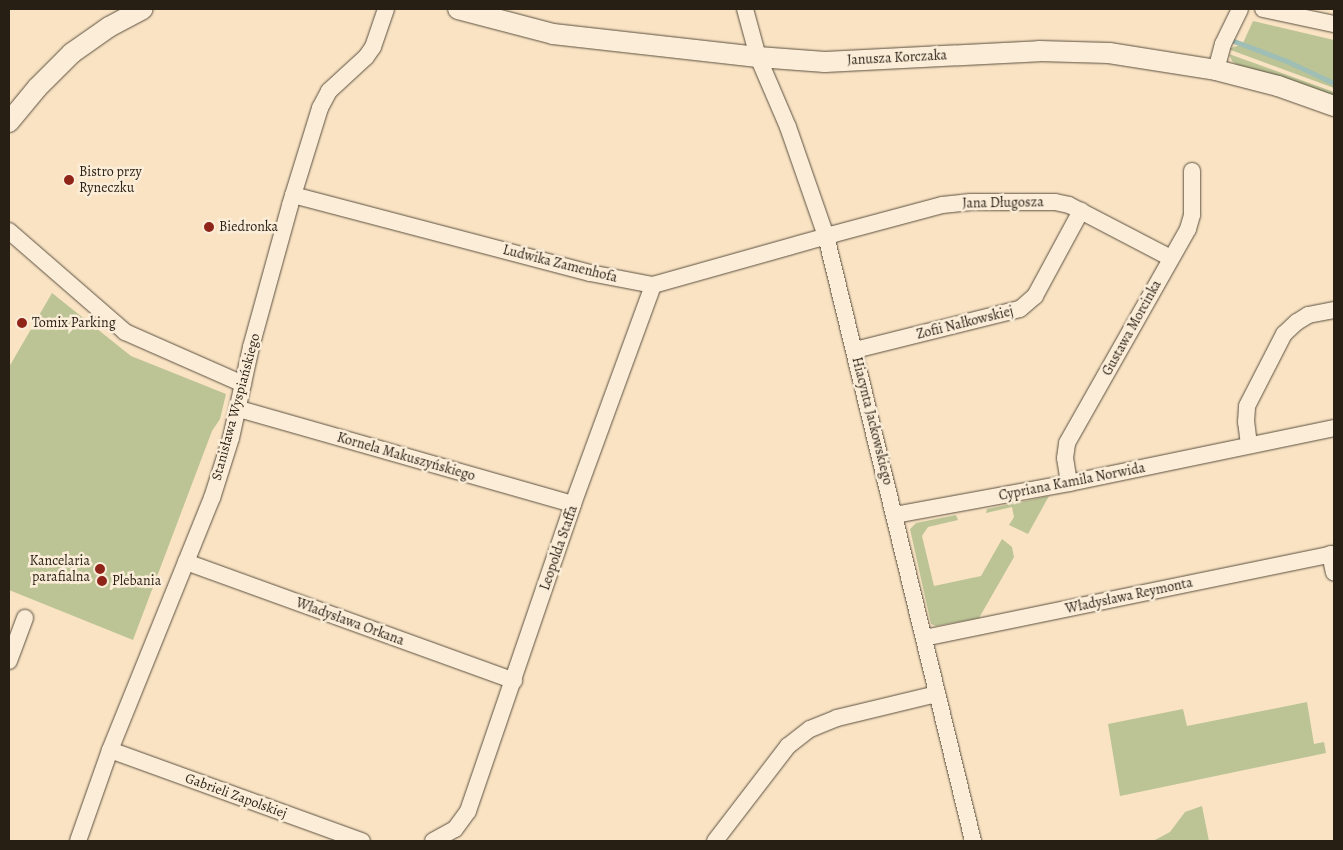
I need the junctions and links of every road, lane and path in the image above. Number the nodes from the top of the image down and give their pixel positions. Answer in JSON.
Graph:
{"nodes":[{"id":1,"x":143,"y":9,"type":"edge"},
{"id":2,"x":386,"y":9,"type":"edge"},
{"id":3,"x":458,"y":9,"type":"edge"},
{"id":4,"x":744,"y":9,"type":"edge"},
{"id":5,"x":1240,"y":9,"type":"edge"},
{"id":6,"x":1263,"y":9,"type":"edge"},
{"id":7,"x":1334,"y":24,"type":"edge"},
{"id":8,"x":758,"y":58,"type":"junction"},
{"id":9,"x":1216,"y":70,"type":"junction"},
{"id":10,"x":1334,"y":106,"type":"edge"},
{"id":11,"x":9,"y":122,"type":"edge"},
{"id":12,"x":1192,"y":171,"type":"dead end"},
{"id":13,"x":293,"y":195,"type":"junction"},
{"id":14,"x":1081,"y":211,"type":"junction"},
{"id":15,"x":9,"y":231,"type":"edge"},
{"id":16,"x":826,"y":236,"type":"junction"},
{"id":17,"x":1171,"y":258,"type":"junction"},
{"id":18,"x":653,"y":285,"type":"junction"},
{"id":19,"x":1334,"y":310,"type":"edge"},
{"id":20,"x":855,"y":350,"type":"junction"},
{"id":21,"x":244,"y":384,"type":"junction"},
{"id":22,"x":239,"y":409,"type":"junction"},
{"id":23,"x":1334,"y":428,"type":"edge"},
{"id":24,"x":1249,"y":445,"type":"junction"},
{"id":25,"x":1069,"y":483,"type":"junction"},
{"id":26,"x":573,"y":504,"type":"junction"},
{"id":27,"x":895,"y":515,"type":"junction"},
{"id":28,"x":1332,"y":554,"type":"edge"},
{"id":29,"x":186,"y":562,"type":"junction"},
{"id":30,"x":1334,"y":573,"type":"edge"},
{"id":31,"x":25,"y":618,"type":"dead end"},
{"id":32,"x":924,"y":638,"type":"junction"},
{"id":33,"x":9,"y":661,"type":"edge"},
{"id":34,"x":514,"y":681,"type":"junction"},
{"id":35,"x":937,"y":694,"type":"junction"},
{"id":36,"x":110,"y":750,"type":"junction"},
{"id":37,"x":78,"y":841,"type":"edge"},
{"id":38,"x":362,"y":841,"type":"edge"},
{"id":39,"x":433,"y":841,"type":"edge"},
{"id":40,"x":715,"y":841,"type":"edge"},
{"id":41,"x":972,"y":841,"type":"edge"}],
"edges":[{"from":1,"to":11,"type":"street"},
{"from":2,"to":13,"type":"street","name":"Stanisława Wyspiańskiego"},
{"from":3,"to":8,"type":"street","name":"Janusza Korczaka"},
{"from":4,"to":8,"type":"street","name":"Hiacynta Jackowskiego"},
{"from":5,"to":9,"type":"street"},
{"from":6,"to":7,"type":"street"},
{"from":8,"to":9,"type":"street","name":"Janusza Korczaka"},
{"from":8,"to":16,"type":"street","name":"Hiacynta Jackowskiego"},
{"from":9,"to":10,"type":"street","name":"Janusza Korczaka"},
{"from":12,"to":17,"type":"street","name":"Gustawa Morcinka"},
{"from":13,"to":18,"type":"street","name":"Ludwika Zamenhofa"},
{"from":13,"to":21,"type":"street","name":"Stanisława Wyspiańskiego"},
{"from":14,"to":16,"type":"street","name":"Jana Długosza"},
{"from":14,"to":17,"type":"street","name":"Jana Długosza"},
{"from":14,"to":20,"type":"street","name":"Zofii Nałkowskiej"},
{"from":15,"to":21,"type":"street"},
{"from":16,"to":18,"type":"street","name":"Ludwika Zamenhofa"},
{"from":16,"to":20,"type":"street","name":"Hiacynta Jackowskiego"},
{"from":17,"to":25,"type":"street","name":"Gustawa Morcinka"},
{"from":18,"to":26,"type":"street","name":"Leopolda Staffa"},
{"from":19,"to":24,"type":"street"},
{"from":20,"to":27,"type":"street","name":"Hiacynta Jackowskiego"},
{"from":21,"to":22,"type":"street","name":"Stanisława Wyspiańskiego"},
{"from":22,"to":26,"type":"street","name":"Kornela Makuszyńskiego"},
{"from":22,"to":29,"type":"street","name":"Stanisława Wyspiańskiego"},
{"from":23,"to":24,"type":"street","name":"Cypriana Kamila Norwida"},
{"from":24,"to":25,"type":"street","name":"Cypriana Kamila Norwida"},
{"from":25,"to":27,"type":"street","name":"Cypriana Kamila Norwida"},
{"from":26,"to":34,"type":"street","name":"Leopolda Staffa"},
{"from":27,"to":32,"type":"street","name":"Hiacynta Jackowskiego"},
{"from":28,"to":30,"type":"street"},
{"from":28,"to":32,"type":"street","name":"Władysława Reymonta"},
{"from":29,"to":34,"type":"street","name":"Władysława Orkana"},
{"from":29,"to":36,"type":"street","name":"Stanisława Wyspiańskiego"},
{"from":31,"to":33,"type":"street"},
{"from":32,"to":35,"type":"street","name":"Hiacynta Jackowskiego"},
{"from":34,"to":39,"type":"street","name":"Leopolda Staffa"},
{"from":35,"to":40,"type":"street"},
{"from":35,"to":41,"type":"street","name":"Hiacynta Jackowskiego"},
{"from":36,"to":37,"type":"street","name":"Stanisława Wyspiańskiego"},
{"from":36,"to":38,"type":"street","name":"Gabrieli Zapolskiej"}]}
